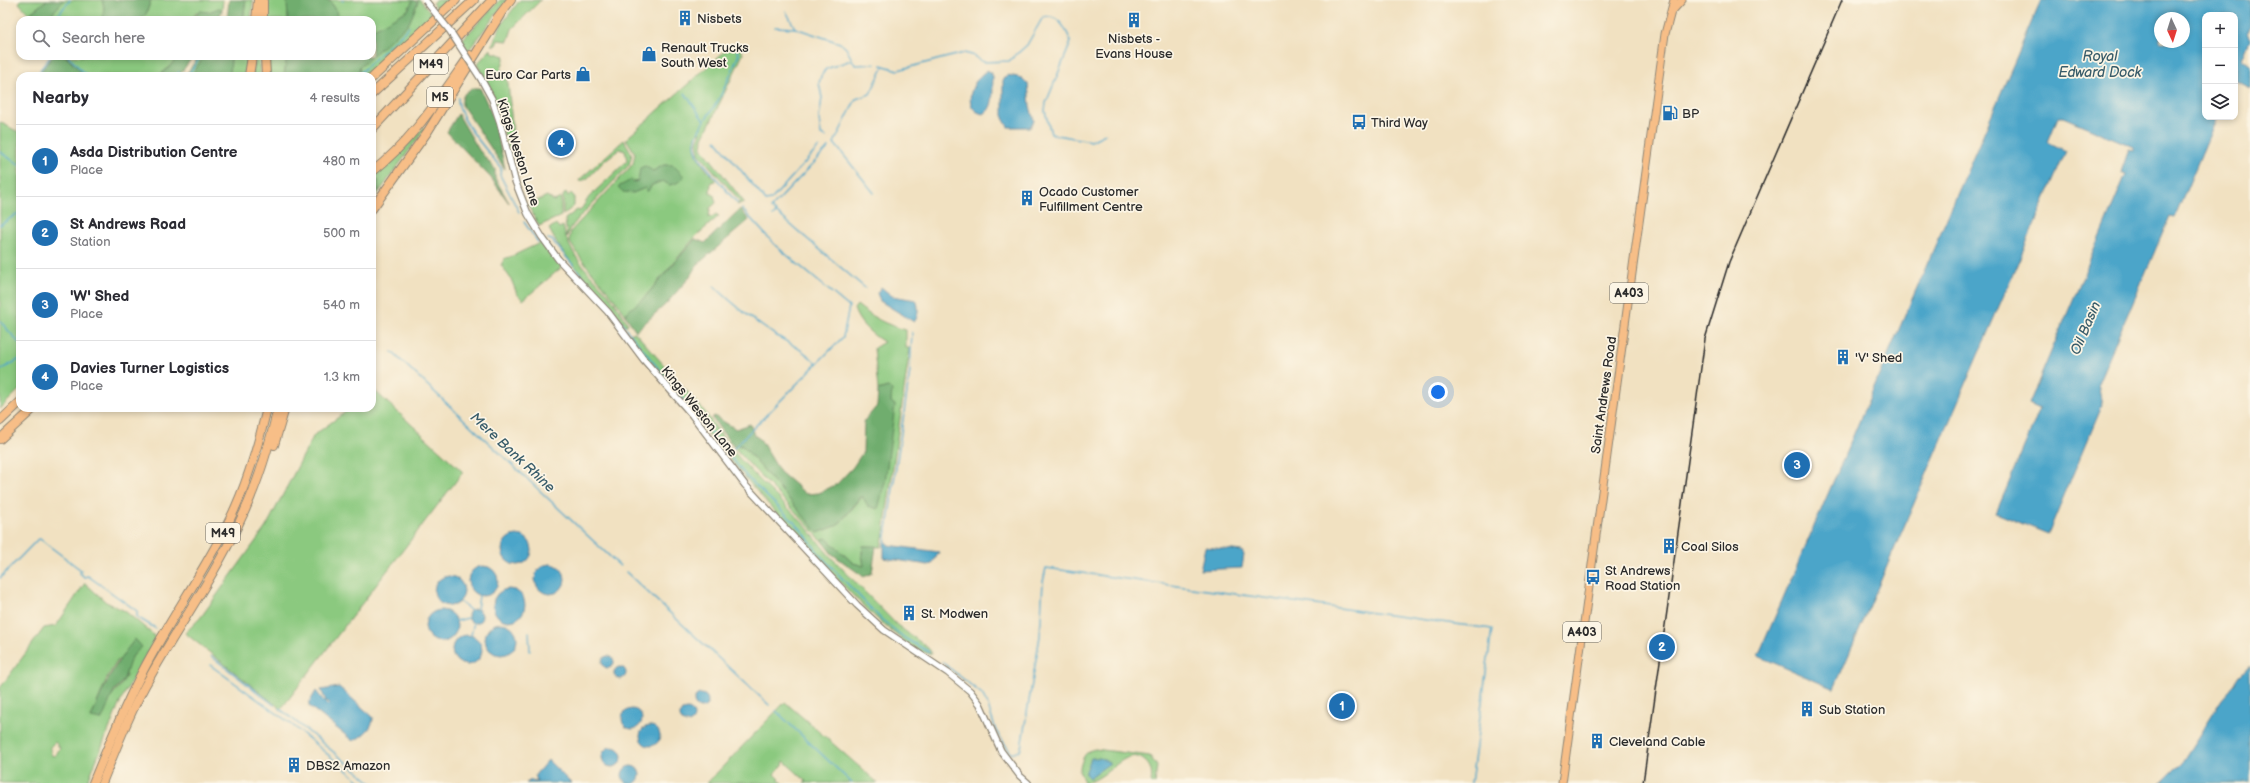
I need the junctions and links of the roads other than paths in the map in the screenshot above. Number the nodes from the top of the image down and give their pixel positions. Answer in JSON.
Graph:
{"nodes":[{"id":1,"x":258,"y":0,"type":"edge"},
{"id":2,"x":263,"y":0,"type":"edge"},
{"id":3,"x":424,"y":0,"type":"edge"},
{"id":4,"x":456,"y":0,"type":"edge"},
{"id":5,"x":474,"y":0,"type":"edge"},
{"id":6,"x":492,"y":0,"type":"edge"},
{"id":7,"x":511,"y":0,"type":"edge"},
{"id":8,"x":1674,"y":0,"type":"edge"},
{"id":9,"x":1682,"y":0,"type":"edge"},
{"id":10,"x":1672,"y":11,"type":"junction"},
{"id":11,"x":500,"y":15,"type":"junction"},
{"id":12,"x":256,"y":16,"type":"edge"},
{"id":13,"x":263,"y":16,"type":"edge"},
{"id":14,"x":251,"y":60,"type":"edge"},
{"id":15,"x":265,"y":60,"type":"edge"},
{"id":16,"x":250,"y":72,"type":"edge"},
{"id":17,"x":266,"y":72,"type":"edge"},
{"id":18,"x":376,"y":74,"type":"edge"},
{"id":19,"x":376,"y":90,"type":"edge"},
{"id":20,"x":376,"y":125,"type":"edge"},
{"id":21,"x":376,"y":169,"type":"edge"},
{"id":22,"x":376,"y":203,"type":"edge"},
{"id":23,"x":16,"y":406,"type":"edge"},
{"id":24,"x":30,"y":412,"type":"edge"},
{"id":25,"x":266,"y":412,"type":"edge"},
{"id":26,"x":277,"y":412,"type":"edge"},
{"id":27,"x":284,"y":412,"type":"edge"},
{"id":28,"x":0,"y":421,"type":"edge"},
{"id":29,"x":0,"y":440,"type":"edge"},
{"id":30,"x":250,"y":499,"type":"junction"},
{"id":31,"x":93,"y":783,"type":"edge"},
{"id":32,"x":102,"y":783,"type":"edge"},
{"id":33,"x":1028,"y":783,"type":"edge"},
{"id":34,"x":1562,"y":783,"type":"edge"}],
"edges":[{"from":1,"to":12,"type":"highway"},
{"from":2,"to":13,"type":"highway"},
{"from":3,"to":33,"type":"street","name":"Kings Weston Lane","bridge":true},
{"from":4,"to":18,"type":"highway"},
{"from":5,"to":19,"type":"highway"},
{"from":6,"to":20,"type":"highway","number":"M49"},
{"from":7,"to":11,"type":"highway","number":"M5"},
{"from":8,"to":10,"type":"highway","name":"Saint Andrews Road","number":"A403"},
{"from":9,"to":10,"type":"highway","name":"Saint Andrews Road","number":"A403"},
{"from":10,"to":34,"type":"highway","name":"Saint Andrews Road","number":"A403"},
{"from":11,"to":21,"type":"highway","number":"M5"},
{"from":11,"to":22,"type":"highway"},
{"from":14,"to":16,"type":"highway"},
{"from":15,"to":17,"type":"highway"},
{"from":23,"to":28,"type":"highway"},
{"from":24,"to":29,"type":"highway"},
{"from":25,"to":31,"type":"highway","number":"M49"},
{"from":26,"to":30,"type":"highway","number":"M49"},
{"from":27,"to":30,"type":"highway"},
{"from":30,"to":32,"type":"highway","number":"M49"}]}
